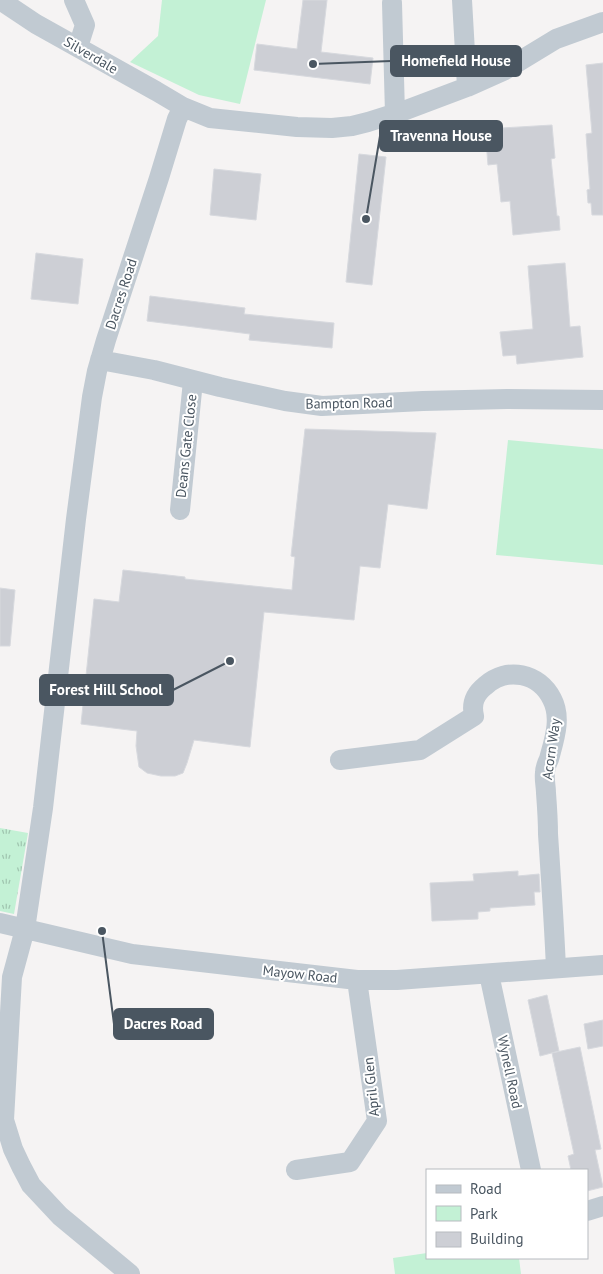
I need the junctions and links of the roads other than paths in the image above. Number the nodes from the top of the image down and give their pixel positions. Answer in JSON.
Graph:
{"nodes":[{"id":1,"x":0,"y":0,"type":"edge"},
{"id":2,"x":74,"y":0,"type":"edge"},
{"id":3,"x":462,"y":0,"type":"edge"},
{"id":4,"x":392,"y":3,"type":"dead end"},
{"id":5,"x":603,"y":22,"type":"edge"},
{"id":6,"x":78,"y":47,"type":"junction"},
{"id":7,"x":467,"y":87,"type":"junction"},
{"id":8,"x":183,"y":107,"type":"junction"},
{"id":9,"x":395,"y":114,"type":"junction"},
{"id":10,"x":100,"y":360,"type":"junction"},
{"id":11,"x":193,"y":381,"type":"junction"},
{"id":12,"x":603,"y":400,"type":"edge"},
{"id":13,"x":180,"y":510,"type":"dead end"},
{"id":14,"x":340,"y":760,"type":"dead end"},
{"id":15,"x":0,"y":923,"type":"edge"},
{"id":16,"x":25,"y":929,"type":"junction"},
{"id":17,"x":603,"y":965,"type":"edge"},
{"id":18,"x":556,"y":968,"type":"junction"},
{"id":19,"x":489,"y":974,"type":"junction"},
{"id":20,"x":357,"y":980,"type":"junction"},
{"id":21,"x":531,"y":1169,"type":"edge"},
{"id":22,"x":296,"y":1170,"type":"dead end"},
{"id":23,"x":603,"y":1206,"type":"edge"},
{"id":24,"x":588,"y":1211,"type":"edge"},
{"id":25,"x":130,"y":1274,"type":"edge"}],
"edges":[{"from":1,"to":6,"type":"street","name":"Silverdale"},
{"from":2,"to":6,"type":"street"},
{"from":3,"to":7,"type":"street"},
{"from":4,"to":9,"type":"street"},
{"from":5,"to":7,"type":"street"},
{"from":6,"to":8,"type":"street","name":"Silverdale"},
{"from":7,"to":9,"type":"street"},
{"from":8,"to":9,"type":"street"},
{"from":8,"to":10,"type":"street","name":"Dacres Road"},
{"from":10,"to":11,"type":"street","name":"Bampton Road"},
{"from":10,"to":16,"type":"street","name":"Dacres Road"},
{"from":11,"to":12,"type":"street","name":"Bampton Road"},
{"from":11,"to":13,"type":"street","name":"Deans Gate Close"},
{"from":14,"to":18,"type":"street","name":"Acorn Way"},
{"from":15,"to":16,"type":"street","name":"Mayow Road"},
{"from":16,"to":20,"type":"street","name":"Mayow Road"},
{"from":16,"to":25,"type":"street","name":"Dacres Road"},
{"from":17,"to":18,"type":"street","name":"Mayow Road"},
{"from":18,"to":19,"type":"street","name":"Mayow Road"},
{"from":19,"to":20,"type":"street","name":"Mayow Road"},
{"from":19,"to":21,"type":"street","name":"Wynell Road"},
{"from":20,"to":22,"type":"street","name":"April Glen"},
{"from":23,"to":24,"type":"street"}]}
